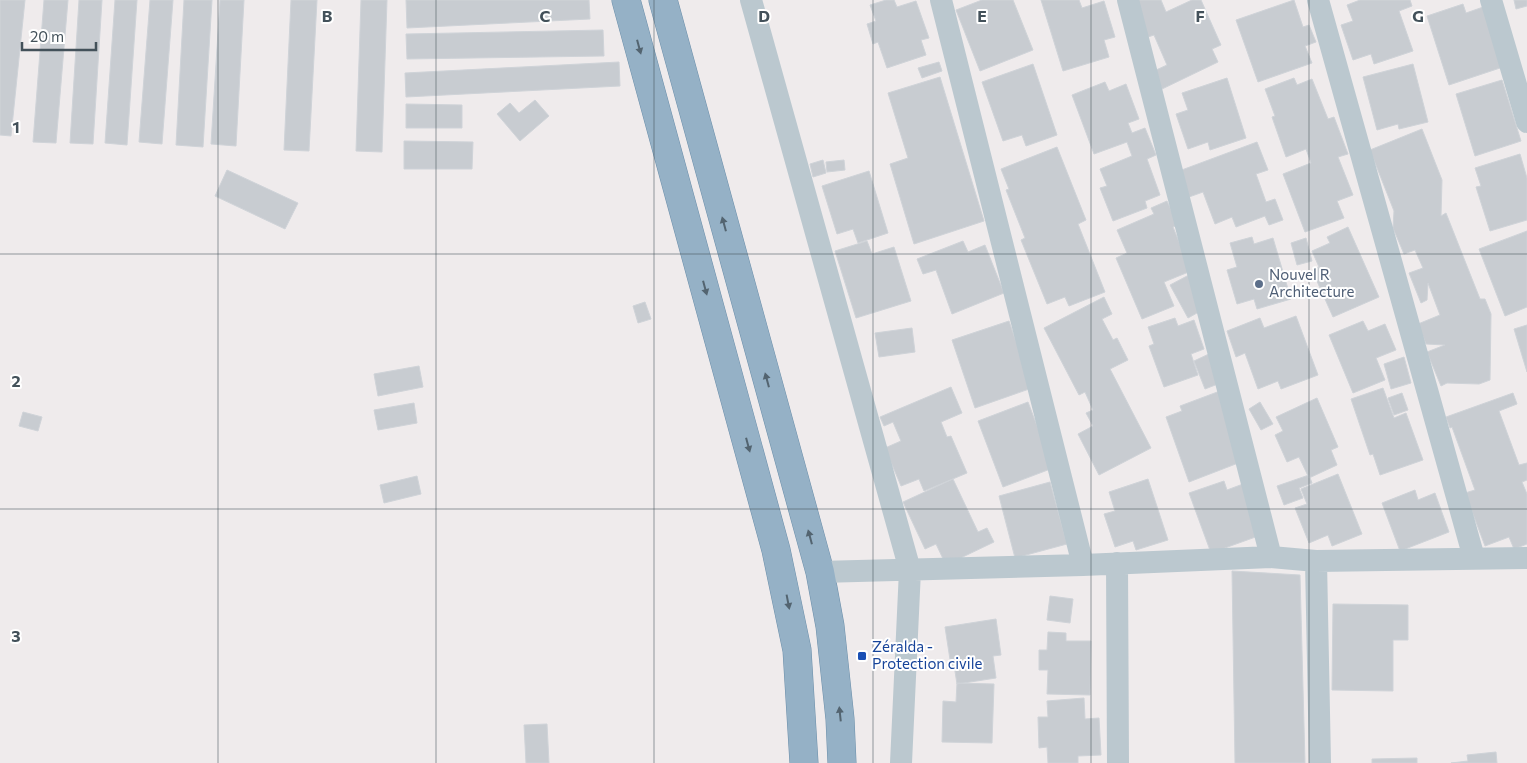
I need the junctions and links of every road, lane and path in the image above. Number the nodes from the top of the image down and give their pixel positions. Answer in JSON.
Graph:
{"nodes":[{"id":1,"x":626,"y":0,"type":"edge"},
{"id":2,"x":663,"y":0,"type":"edge"},
{"id":3,"x":751,"y":0,"type":"edge"},
{"id":4,"x":941,"y":0,"type":"edge"},
{"id":5,"x":1128,"y":0,"type":"edge"},
{"id":6,"x":1318,"y":0,"type":"edge"},
{"id":7,"x":1491,"y":0,"type":"edge"},
{"id":8,"x":1527,"y":122,"type":"edge"},
{"id":9,"x":1271,"y":557,"type":"junction"},
{"id":10,"x":1474,"y":558,"type":"junction"},
{"id":11,"x":1527,"y":558,"type":"edge"},
{"id":12,"x":1316,"y":561,"type":"junction"},
{"id":13,"x":1117,"y":562,"type":"junction"},
{"id":14,"x":1084,"y":565,"type":"junction"},
{"id":15,"x":910,"y":570,"type":"junction"},
{"id":16,"x":820,"y":572,"type":"junction"},
{"id":17,"x":804,"y":763,"type":"edge"},
{"id":18,"x":842,"y":763,"type":"edge"},
{"id":19,"x":902,"y":763,"type":"edge"},
{"id":20,"x":1118,"y":763,"type":"edge"},
{"id":21,"x":1320,"y":763,"type":"edge"}],
"edges":[{"from":1,"to":17,"type":"highway","one_way":true},
{"from":16,"to":2,"type":"highway","one_way":true},
{"from":3,"to":15,"type":"street"},
{"from":4,"to":14,"type":"street"},
{"from":5,"to":9,"type":"street"},
{"from":6,"to":10,"type":"street"},
{"from":7,"to":8,"type":"street"},
{"from":9,"to":12,"type":"street"},
{"from":9,"to":13,"type":"street"},
{"from":10,"to":11,"type":"street"},
{"from":10,"to":12,"type":"street"},
{"from":12,"to":21,"type":"street"},
{"from":13,"to":14,"type":"street"},
{"from":13,"to":20,"type":"street"},
{"from":14,"to":15,"type":"street"},
{"from":15,"to":16,"type":"street"},
{"from":15,"to":19,"type":"street"},
{"from":18,"to":16,"type":"highway","one_way":true}]}
